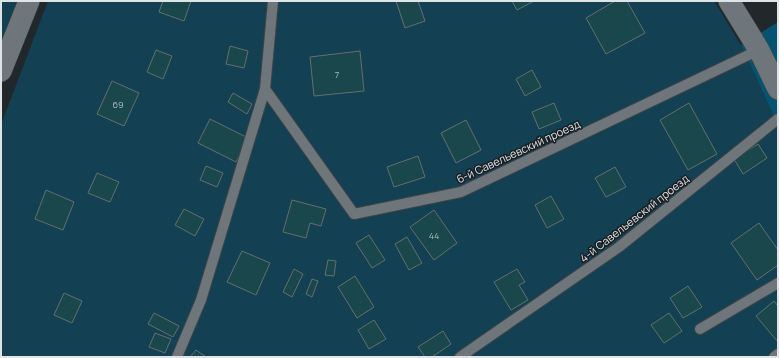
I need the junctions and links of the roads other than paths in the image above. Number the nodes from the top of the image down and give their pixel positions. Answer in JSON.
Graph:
{"nodes":[{"id":1,"x":29,"y":1,"type":"edge"},
{"id":2,"x":273,"y":1,"type":"edge"},
{"id":3,"x":729,"y":1,"type":"edge"},
{"id":4,"x":759,"y":50,"type":"junction"},
{"id":5,"x":1,"y":72,"type":"edge"},
{"id":6,"x":265,"y":89,"type":"junction"},
{"id":7,"x":778,"y":89,"type":"edge"},
{"id":8,"x":778,"y":119,"type":"edge"},
{"id":9,"x":778,"y":283,"type":"edge"},
{"id":10,"x":700,"y":329,"type":"dead end"},
{"id":11,"x":778,"y":354,"type":"edge"},
{"id":12,"x":177,"y":357,"type":"edge"},
{"id":13,"x":460,"y":357,"type":"edge"},
{"id":14,"x":774,"y":357,"type":"edge"}],
"edges":[{"from":1,"to":5,"type":"street"},
{"from":2,"to":6,"type":"lane"},
{"from":3,"to":4,"type":"street"},
{"from":4,"to":6,"type":"lane","name":"6-й Савельевский проезд"},
{"from":4,"to":7,"type":"street"},
{"from":6,"to":12,"type":"lane"},
{"from":8,"to":13,"type":"lane","name":"4-й Савельевский проезд"},
{"from":9,"to":10,"type":"lane"},
{"from":11,"to":14,"type":"lane"}]}
